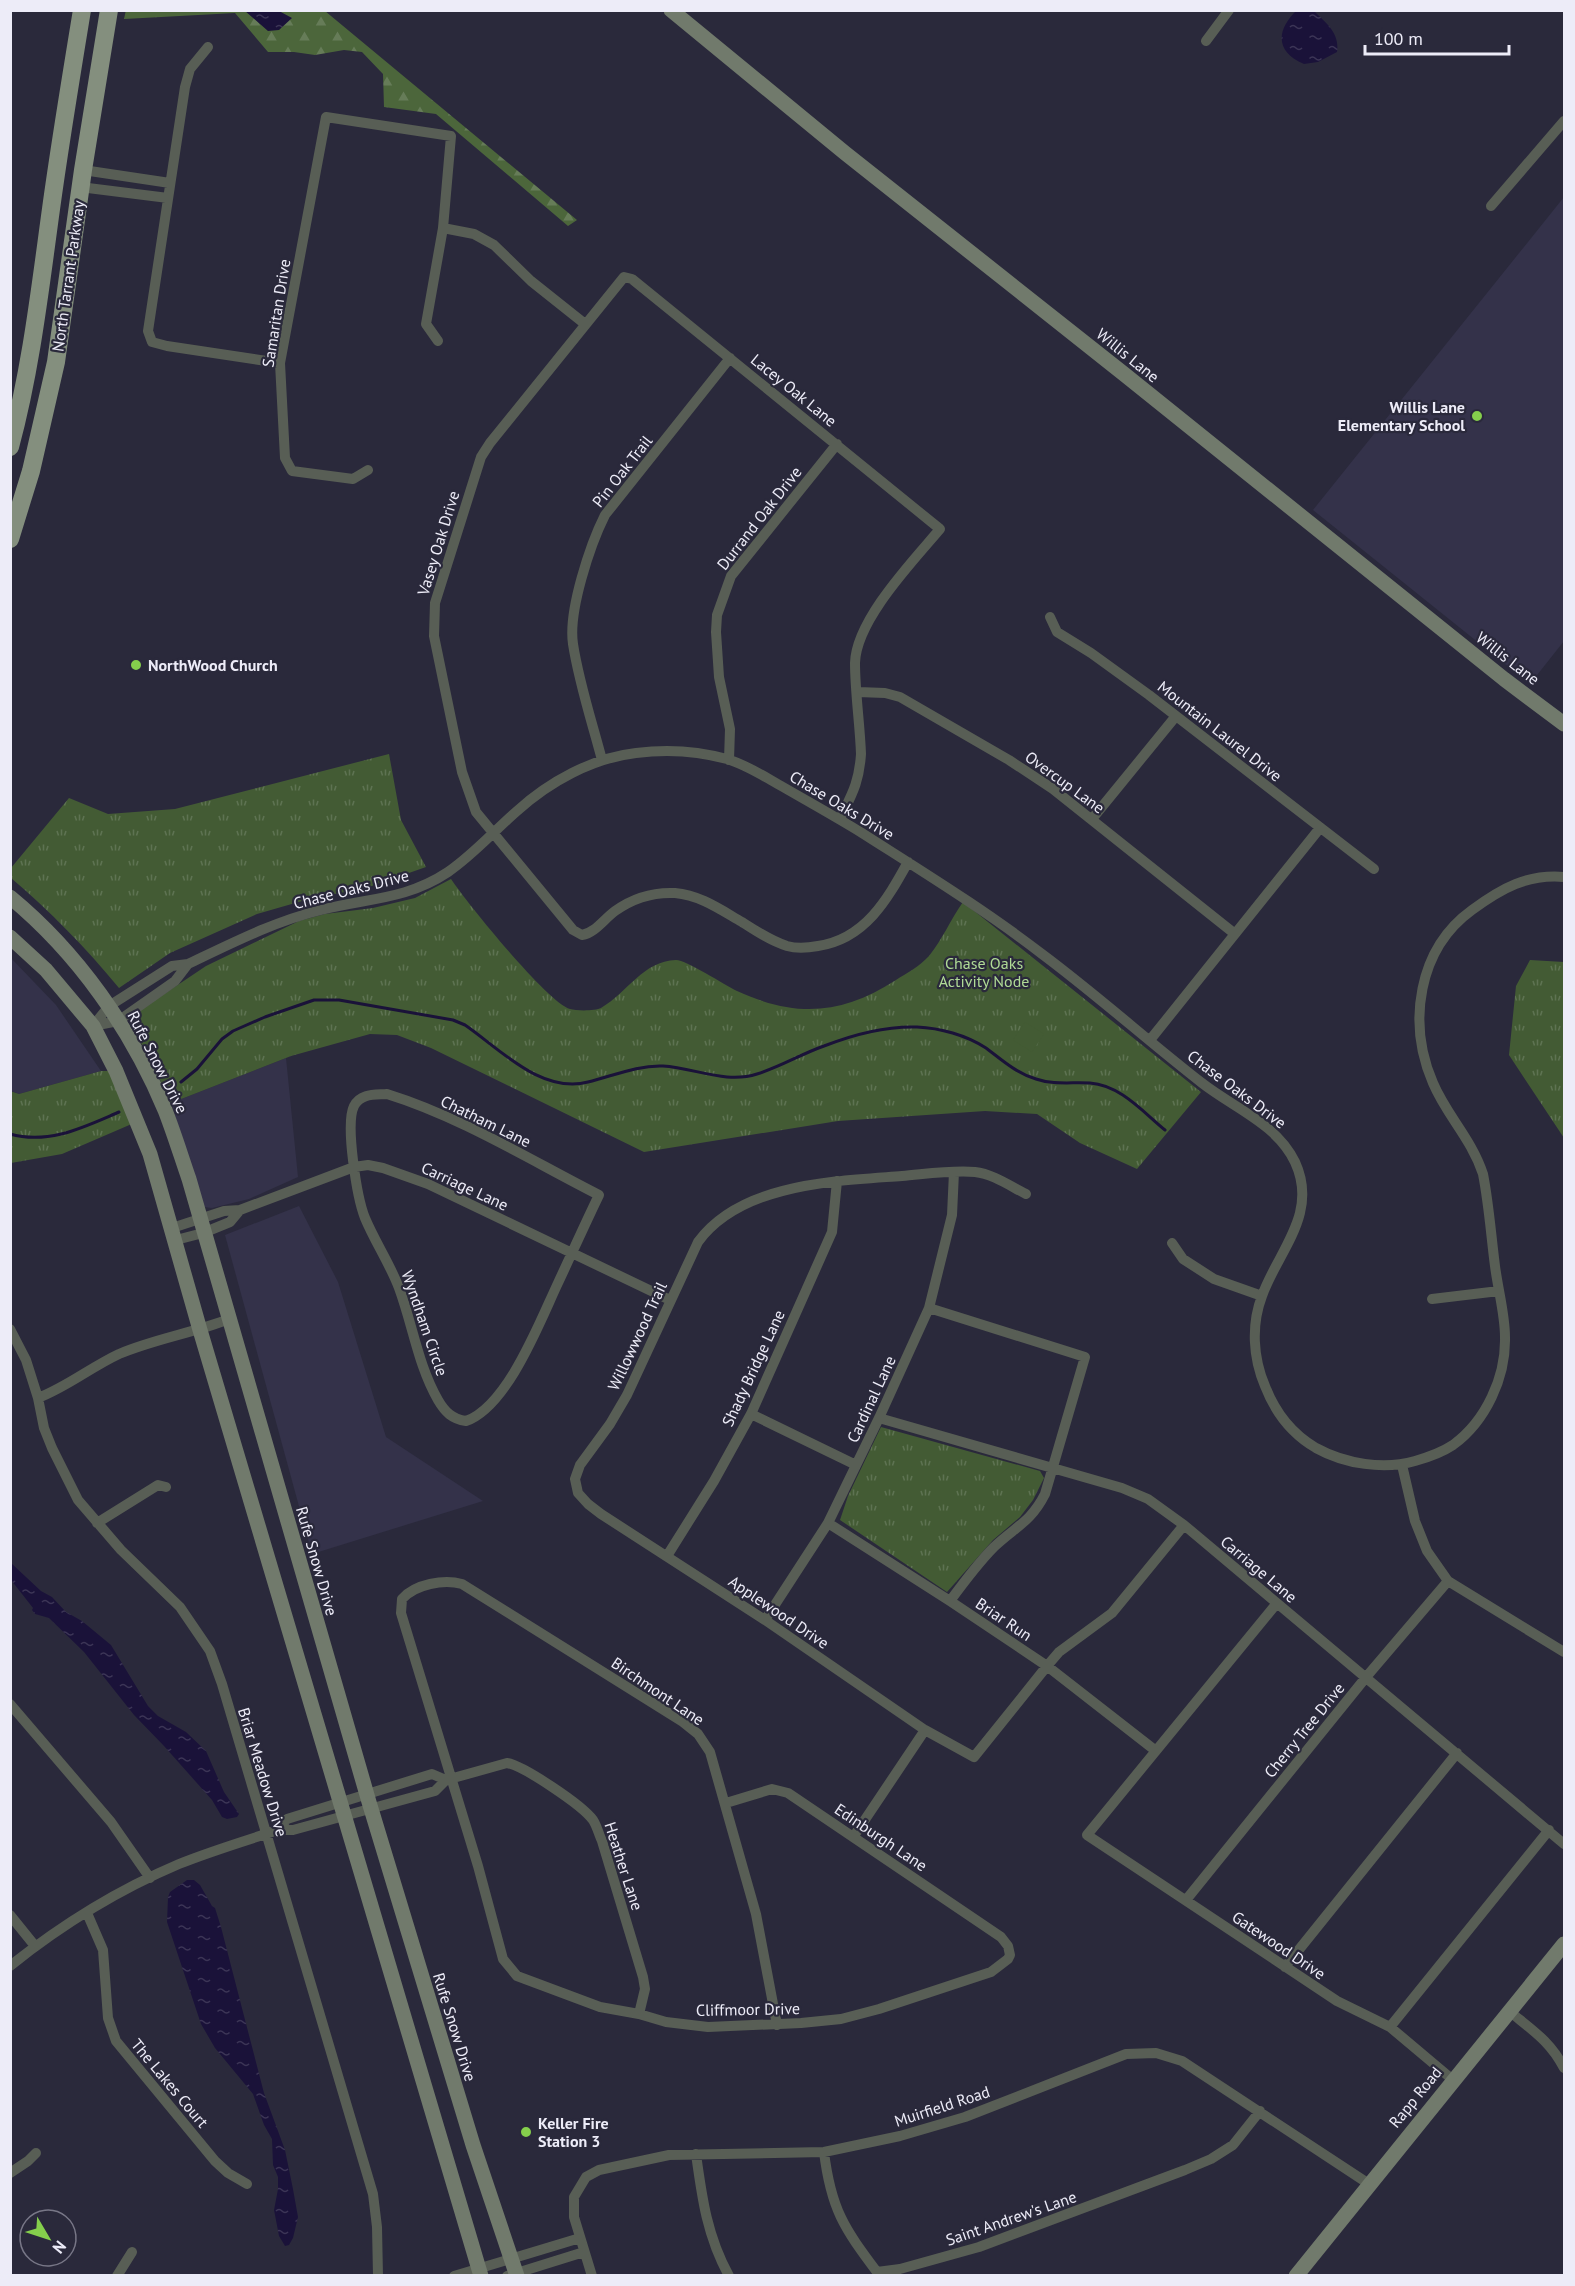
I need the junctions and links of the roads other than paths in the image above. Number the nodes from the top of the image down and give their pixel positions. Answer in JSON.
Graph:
{"nodes":[{"id":1,"x":82,"y":10,"type":"edge"},
{"id":2,"x":109,"y":10,"type":"edge"},
{"id":3,"x":671,"y":10,"type":"edge"},
{"id":4,"x":1230,"y":10,"type":"edge"},
{"id":5,"x":1206,"y":41,"type":"dead end"},
{"id":6,"x":208,"y":47,"type":"dead end"},
{"id":7,"x":1564,"y":121,"type":"edge"},
{"id":8,"x":82,"y":179,"type":"junction"},
{"id":9,"x":170,"y":183,"type":"junction"},
{"id":10,"x":168,"y":198,"type":"junction"},
{"id":11,"x":1491,"y":206,"type":"dead end"},
{"id":12,"x":443,"y":228,"type":"junction"},
{"id":13,"x":627,"y":277,"type":"joint"},
{"id":14,"x":585,"y":324,"type":"junction"},
{"id":15,"x":438,"y":341,"type":"dead end"},
{"id":16,"x":729,"y":358,"type":"junction"},
{"id":17,"x":280,"y":363,"type":"junction"},
{"id":18,"x":39,"y":438,"type":"junction"},
{"id":19,"x":12,"y":440,"type":"edge"},
{"id":20,"x":837,"y":444,"type":"junction"},
{"id":21,"x":368,"y":470,"type":"dead end"},
{"id":22,"x":10,"y":539,"type":"edge"},
{"id":23,"x":1050,"y":617,"type":"dead end"},
{"id":24,"x":858,"y":692,"type":"junction"},
{"id":25,"x":1176,"y":716,"type":"junction"},
{"id":26,"x":1564,"y":724,"type":"edge"},
{"id":27,"x":602,"y":760,"type":"junction"},
{"id":28,"x":729,"y":760,"type":"junction"},
{"id":29,"x":840,"y":819,"type":"junction"},
{"id":30,"x":1092,"y":819,"type":"junction"},
{"id":31,"x":1320,"y":828,"type":"junction"},
{"id":32,"x":492,"y":834,"type":"junction"},
{"id":33,"x":908,"y":862,"type":"junction"},
{"id":34,"x":1374,"y":870,"type":"dead end"},
{"id":35,"x":1564,"y":878,"type":"edge"},
{"id":36,"x":10,"y":897,"type":"edge"},
{"id":37,"x":1235,"y":934,"type":"junction"},
{"id":38,"x":10,"y":937,"type":"edge"},
{"id":39,"x":188,"y":964,"type":"junction"},
{"id":40,"x":109,"y":1006,"type":"junction"},
{"id":41,"x":118,"y":1021,"type":"junction"},
{"id":42,"x":93,"y":1026,"type":"junction"},
{"id":43,"x":1150,"y":1040,"type":"junction"},
{"id":44,"x":354,"y":1167,"type":"junction"},
{"id":45,"x":954,"y":1172,"type":"junction"},
{"id":46,"x":837,"y":1181,"type":"junction"},
{"id":47,"x":1026,"y":1194,"type":"dead end"},
{"id":48,"x":201,"y":1226,"type":"junction"},
{"id":49,"x":174,"y":1234,"type":"junction"},
{"id":50,"x":1173,"y":1243,"type":"dead end"},
{"id":51,"x":572,"y":1253,"type":"junction"},
{"id":52,"x":1498,"y":1291,"type":"junction"},
{"id":53,"x":1262,"y":1296,"type":"junction"},
{"id":54,"x":1432,"y":1299,"type":"dead end"},
{"id":55,"x":670,"y":1300,"type":"junction"},
{"id":56,"x":930,"y":1308,"type":"junction"},
{"id":57,"x":229,"y":1319,"type":"junction"},
{"id":58,"x":10,"y":1329,"type":"edge"},
{"id":59,"x":200,"y":1330,"type":"junction"},
{"id":60,"x":38,"y":1398,"type":"junction"},
{"id":61,"x":751,"y":1414,"type":"junction"},
{"id":62,"x":879,"y":1418,"type":"junction"},
{"id":63,"x":856,"y":1464,"type":"junction"},
{"id":64,"x":1402,"y":1465,"type":"junction"},
{"id":65,"x":1052,"y":1468,"type":"junction"},
{"id":66,"x":275,"y":1482,"type":"junction"},
{"id":67,"x":576,"y":1485,"type":"joint"},
{"id":68,"x":166,"y":1487,"type":"dead end"},
{"id":69,"x":249,"y":1489,"type":"junction"},
{"id":70,"x":97,"y":1523,"type":"junction"},
{"id":71,"x":828,"y":1523,"type":"junction"},
{"id":72,"x":1184,"y":1525,"type":"junction"},
{"id":73,"x":667,"y":1556,"type":"junction"},
{"id":74,"x":1448,"y":1581,"type":"junction"},
{"id":75,"x":402,"y":1599,"type":"joint"},
{"id":76,"x":950,"y":1601,"type":"junction"},
{"id":77,"x":1277,"y":1603,"type":"junction"},
{"id":78,"x":765,"y":1620,"type":"junction"},
{"id":79,"x":1564,"y":1652,"type":"edge"},
{"id":80,"x":1047,"y":1666,"type":"junction"},
{"id":81,"x":1367,"y":1676,"type":"junction"},
{"id":82,"x":10,"y":1704,"type":"edge"},
{"id":83,"x":925,"y":1730,"type":"junction"},
{"id":84,"x":1156,"y":1751,"type":"junction"},
{"id":85,"x":1456,"y":1753,"type":"junction"},
{"id":86,"x":448,"y":1779,"type":"junction"},
{"id":87,"x":369,"y":1802,"type":"junction"},
{"id":88,"x":726,"y":1803,"type":"junction"},
{"id":89,"x":342,"y":1809,"type":"junction"},
{"id":90,"x":1549,"y":1830,"type":"junction"},
{"id":91,"x":267,"y":1834,"type":"junction"},
{"id":92,"x":854,"y":1836,"type":"junction"},
{"id":93,"x":1564,"y":1844,"type":"edge"},
{"id":94,"x":150,"y":1878,"type":"junction"},
{"id":95,"x":1186,"y":1900,"type":"junction"},
{"id":96,"x":87,"y":1913,"type":"junction"},
{"id":97,"x":10,"y":1915,"type":"edge"},
{"id":98,"x":1564,"y":1944,"type":"edge"},
{"id":99,"x":35,"y":1946,"type":"junction"},
{"id":100,"x":1008,"y":1946,"type":"joint"},
{"id":101,"x":10,"y":1966,"type":"edge"},
{"id":102,"x":1285,"y":1967,"type":"junction"},
{"id":103,"x":1509,"y":2011,"type":"junction"},
{"id":104,"x":639,"y":2014,"type":"junction"},
{"id":105,"x":777,"y":2025,"type":"junction"},
{"id":106,"x":1390,"y":2026,"type":"junction"},
{"id":107,"x":1564,"y":2068,"type":"edge"},
{"id":108,"x":1453,"y":2080,"type":"junction"},
{"id":109,"x":1260,"y":2111,"type":"junction"},
{"id":110,"x":824,"y":2152,"type":"junction"},
{"id":111,"x":36,"y":2153,"type":"dead end"},
{"id":112,"x":696,"y":2154,"type":"junction"},
{"id":113,"x":10,"y":2173,"type":"edge"},
{"id":114,"x":247,"y":2184,"type":"dead end"},
{"id":115,"x":1369,"y":2184,"type":"junction"},
{"id":116,"x":580,"y":2238,"type":"junction"},
{"id":117,"x":132,"y":2252,"type":"dead end"},
{"id":118,"x":584,"y":2252,"type":"junction"},
{"id":119,"x":513,"y":2271,"type":"edge"},
{"id":120,"x":480,"y":2272,"type":"edge"},
{"id":121,"x":117,"y":2276,"type":"edge"},
{"id":122,"x":378,"y":2276,"type":"edge"},
{"id":123,"x":454,"y":2276,"type":"edge"},
{"id":124,"x":592,"y":2276,"type":"edge"},
{"id":125,"x":729,"y":2276,"type":"edge"},
{"id":126,"x":1296,"y":2276,"type":"edge"}],
"edges":[{"from":1,"to":19,"type":"main road","name":"North Tarrant Parkway"},
{"from":2,"to":8,"type":"main road","name":"North Tarrant Parkway"},
{"from":3,"to":26,"type":"main road","name":"Willis Lane"},
{"from":4,"to":5,"type":"street"},
{"from":6,"to":9,"type":"street"},
{"from":7,"to":11,"type":"street"},
{"from":8,"to":9,"type":"street"},
{"from":8,"to":10,"type":"street"},
{"from":8,"to":18,"type":"main road","name":"North Tarrant Parkway"},
{"from":9,"to":10,"type":"street"},
{"from":10,"to":17,"type":"street"},
{"from":12,"to":14,"type":"street"},
{"from":12,"to":15,"type":"street"},
{"from":12,"to":17,"type":"street","name":"Samaritan Drive"},
{"from":13,"to":14,"type":"street","name":"Vasey Oak Drive"},
{"from":13,"to":16,"type":"street","name":"Lacey Oak Lane"},
{"from":14,"to":32,"type":"street","name":"Vasey Oak Drive"},
{"from":16,"to":20,"type":"street","name":"Lacey Oak Lane"},
{"from":16,"to":27,"type":"street","name":"Pin Oak Trail"},
{"from":17,"to":21,"type":"street","name":"Samaritan Drive"},
{"from":18,"to":19,"type":"main road"},
{"from":18,"to":22,"type":"main road","name":"North Tarrant Parkway"},
{"from":20,"to":24,"type":"street","name":"Lacey Oak Lane"},
{"from":20,"to":28,"type":"street","name":"Durrand Oak Drive"},
{"from":23,"to":25,"type":"street","name":"Mountain Laurel Drive"},
{"from":24,"to":29,"type":"street"},
{"from":24,"to":30,"type":"street","name":"Overcup Lane"},
{"from":25,"to":30,"type":"street"},
{"from":25,"to":31,"type":"street","name":"Mountain Laurel Drive"},
{"from":27,"to":28,"type":"street","name":"Chase Oaks Drive"},
{"from":27,"to":32,"type":"street","name":"Chase Oaks Drive"},
{"from":28,"to":29,"type":"street","name":"Chase Oaks Drive"},
{"from":29,"to":33,"type":"street","name":"Chase Oaks Drive"},
{"from":30,"to":37,"type":"street","name":"Overcup Lane"},
{"from":31,"to":34,"type":"street","name":"Mountain Laurel Drive"},
{"from":31,"to":37,"type":"street"},
{"from":32,"to":33,"type":"street","name":"Vasey Oak Drive"},
{"from":32,"to":39,"type":"street","name":"Chase Oaks Drive"},
{"from":33,"to":43,"type":"street","name":"Chase Oaks Drive"},
{"from":35,"to":52,"type":"street","name":"Chase Oaks Drive"},
{"from":36,"to":40,"type":"main road","name":"Rufe Snow Drive"},
{"from":37,"to":43,"type":"street"},
{"from":38,"to":42,"type":"main road"},
{"from":39,"to":40,"type":"street","name":"Chase Oaks Drive"},
{"from":39,"to":41,"type":"street","name":"Chase Oaks Drive"},
{"from":40,"to":41,"type":"main road","name":"Rufe Snow Drive"},
{"from":40,"to":42,"type":"street","name":"Chase Oaks Drive"},
{"from":41,"to":42,"type":"street","name":"Chase Oaks Drive"},
{"from":41,"to":48,"type":"main road","name":"Rufe Snow Drive"},
{"from":42,"to":49,"type":"main road"},
{"from":43,"to":53,"type":"street","name":"Chase Oaks Drive"},
{"from":44,"to":48,"type":"street","name":"Carriage Lane"},
{"from":44,"to":51,"type":"street","name":"Carriage Lane"},
{"from":44,"to":51,"type":"street","name":"Chatham Lane"},
{"from":44,"to":51,"type":"street","name":"Wyndham Circle"},
{"from":45,"to":46,"type":"street","name":"Willowwood Trail"},
{"from":45,"to":47,"type":"street","name":"Willowwood Trail"},
{"from":45,"to":56,"type":"street","name":"Cardinal Lane"},
{"from":46,"to":55,"type":"street","name":"Willowwood Trail"},
{"from":46,"to":61,"type":"street","name":"Shady Bridge Lane"},
{"from":48,"to":49,"type":"street","name":"Carriage Lane"},
{"from":48,"to":57,"type":"main road","name":"Rufe Snow Drive"},
{"from":49,"to":59,"type":"main road"},
{"from":50,"to":53,"type":"street"},
{"from":51,"to":55,"type":"street","name":"Carriage Lane"},
{"from":52,"to":54,"type":"street"},
{"from":52,"to":64,"type":"street","name":"Chase Oaks Drive"},
{"from":53,"to":64,"type":"street","name":"Chase Oaks Drive"},
{"from":55,"to":67,"type":"street","name":"Willowwood Trail"},
{"from":56,"to":62,"type":"street","name":"Cardinal Lane"},
{"from":56,"to":65,"type":"street"},
{"from":57,"to":59,"type":"street"},
{"from":57,"to":66,"type":"main road","name":"Rufe Snow Drive"},
{"from":58,"to":60,"type":"street","name":"Briar Meadow Drive"},
{"from":59,"to":60,"type":"street"},
{"from":59,"to":69,"type":"main road"},
{"from":60,"to":70,"type":"street","name":"Briar Meadow Drive"},
{"from":61,"to":63,"type":"street"},
{"from":61,"to":73,"type":"street","name":"Shady Bridge Lane"},
{"from":62,"to":63,"type":"street","name":"Cardinal Lane"},
{"from":62,"to":65,"type":"street","name":"Carriage Lane"},
{"from":63,"to":71,"type":"street","name":"Cardinal Lane"},
{"from":64,"to":74,"type":"street"},
{"from":65,"to":72,"type":"street","name":"Carriage Lane"},
{"from":65,"to":76,"type":"street"},
{"from":66,"to":69,"type":"main road"},
{"from":66,"to":87,"type":"main road","name":"Rufe Snow Drive"},
{"from":67,"to":73,"type":"street","name":"Applewood Drive"},
{"from":68,"to":70,"type":"street"},
{"from":69,"to":89,"type":"main road"},
{"from":70,"to":91,"type":"street","name":"Briar Meadow Drive"},
{"from":71,"to":76,"type":"street","name":"Briar Run"},
{"from":71,"to":78,"type":"street","name":"Cardinal Lane"},
{"from":72,"to":77,"type":"street","name":"Carriage Lane"},
{"from":72,"to":80,"type":"street"},
{"from":73,"to":78,"type":"street","name":"Applewood Drive"},
{"from":74,"to":79,"type":"street"},
{"from":74,"to":81,"type":"street","name":"Cherry Tree Drive"},
{"from":75,"to":86,"type":"street","name":"Cliffmoor Drive"},
{"from":75,"to":88,"type":"street","name":"Birchmont Lane"},
{"from":76,"to":80,"type":"street","name":"Briar Run"},
{"from":77,"to":81,"type":"street","name":"Carriage Lane"},
{"from":77,"to":84,"type":"street"},
{"from":78,"to":83,"type":"street","name":"Applewood Drive"},
{"from":80,"to":83,"type":"street","name":"Applewood Drive"},
{"from":80,"to":84,"type":"street","name":"Briar Run"},
{"from":81,"to":85,"type":"street","name":"Carriage Lane"},
{"from":81,"to":95,"type":"street","name":"Cherry Tree Drive"},
{"from":82,"to":94,"type":"street"},
{"from":83,"to":92,"type":"street"},
{"from":84,"to":95,"type":"street","name":"Gatewood Drive"},
{"from":85,"to":90,"type":"street","name":"Carriage Lane"},
{"from":85,"to":102,"type":"street"},
{"from":86,"to":87,"type":"street","name":"Heather Lane"},
{"from":86,"to":87,"type":"street","name":"Heather Lane"},
{"from":86,"to":104,"type":"street","name":"Cliffmoor Drive"},
{"from":86,"to":104,"type":"street","name":"Heather Lane"},
{"from":87,"to":89,"type":"street","name":"Heather Lane"},
{"from":87,"to":89,"type":"street","name":"Heather Lane"},
{"from":87,"to":119,"type":"main road","name":"Rufe Snow Drive"},
{"from":88,"to":92,"type":"street","name":"Edinburgh Lane"},
{"from":88,"to":105,"type":"street","name":"Birchmont Lane"},
{"from":89,"to":91,"type":"street","name":"Heather Lane"},
{"from":89,"to":120,"type":"main road"},
{"from":90,"to":93,"type":"street","name":"Carriage Lane"},
{"from":90,"to":106,"type":"street"},
{"from":91,"to":94,"type":"street","name":"Heather Lane"},
{"from":91,"to":122,"type":"street","name":"Briar Meadow Drive"},
{"from":92,"to":100,"type":"street","name":"Edinburgh Lane"},
{"from":94,"to":96,"type":"street","name":"Heather Lane"},
{"from":95,"to":102,"type":"street","name":"Gatewood Drive"},
{"from":96,"to":99,"type":"street","name":"Heather Lane"},
{"from":96,"to":114,"type":"street","name":"The Lakes Court"},
{"from":97,"to":99,"type":"street"},
{"from":98,"to":103,"type":"main road","name":"Rapp Road"},
{"from":99,"to":101,"type":"street","name":"Heather Lane"},
{"from":100,"to":105,"type":"street","name":"Cliffmoor Drive"},
{"from":102,"to":106,"type":"street","name":"Gatewood Drive"},
{"from":103,"to":107,"type":"street"},
{"from":103,"to":108,"type":"main road","name":"Rapp Road"},
{"from":104,"to":105,"type":"street","name":"Cliffmoor Drive"},
{"from":106,"to":108,"type":"street","name":"Gatewood Drive"},
{"from":108,"to":115,"type":"main road","name":"Rapp Road"},
{"from":109,"to":110,"type":"street","name":"Muirfield Road"},
{"from":109,"to":110,"type":"street","name":"Saint Andrew's Lane"},
{"from":109,"to":115,"type":"street","name":"Muirfield Road"},
{"from":110,"to":112,"type":"street","name":"Muirfield Road"},
{"from":111,"to":113,"type":"street"},
{"from":112,"to":116,"type":"street","name":"Muirfield Road"},
{"from":112,"to":125,"type":"street"},
{"from":115,"to":126,"type":"main road","name":"Rapp Road"},
{"from":116,"to":118,"type":"street","name":"Muirfield Road"},
{"from":116,"to":119,"type":"street"},
{"from":117,"to":121,"type":"street"},
{"from":118,"to":119,"type":"street"},
{"from":118,"to":124,"type":"street","name":"Muirfield Road"},
{"from":119,"to":120,"type":"street"},
{"from":120,"to":123,"type":"street"}]}
